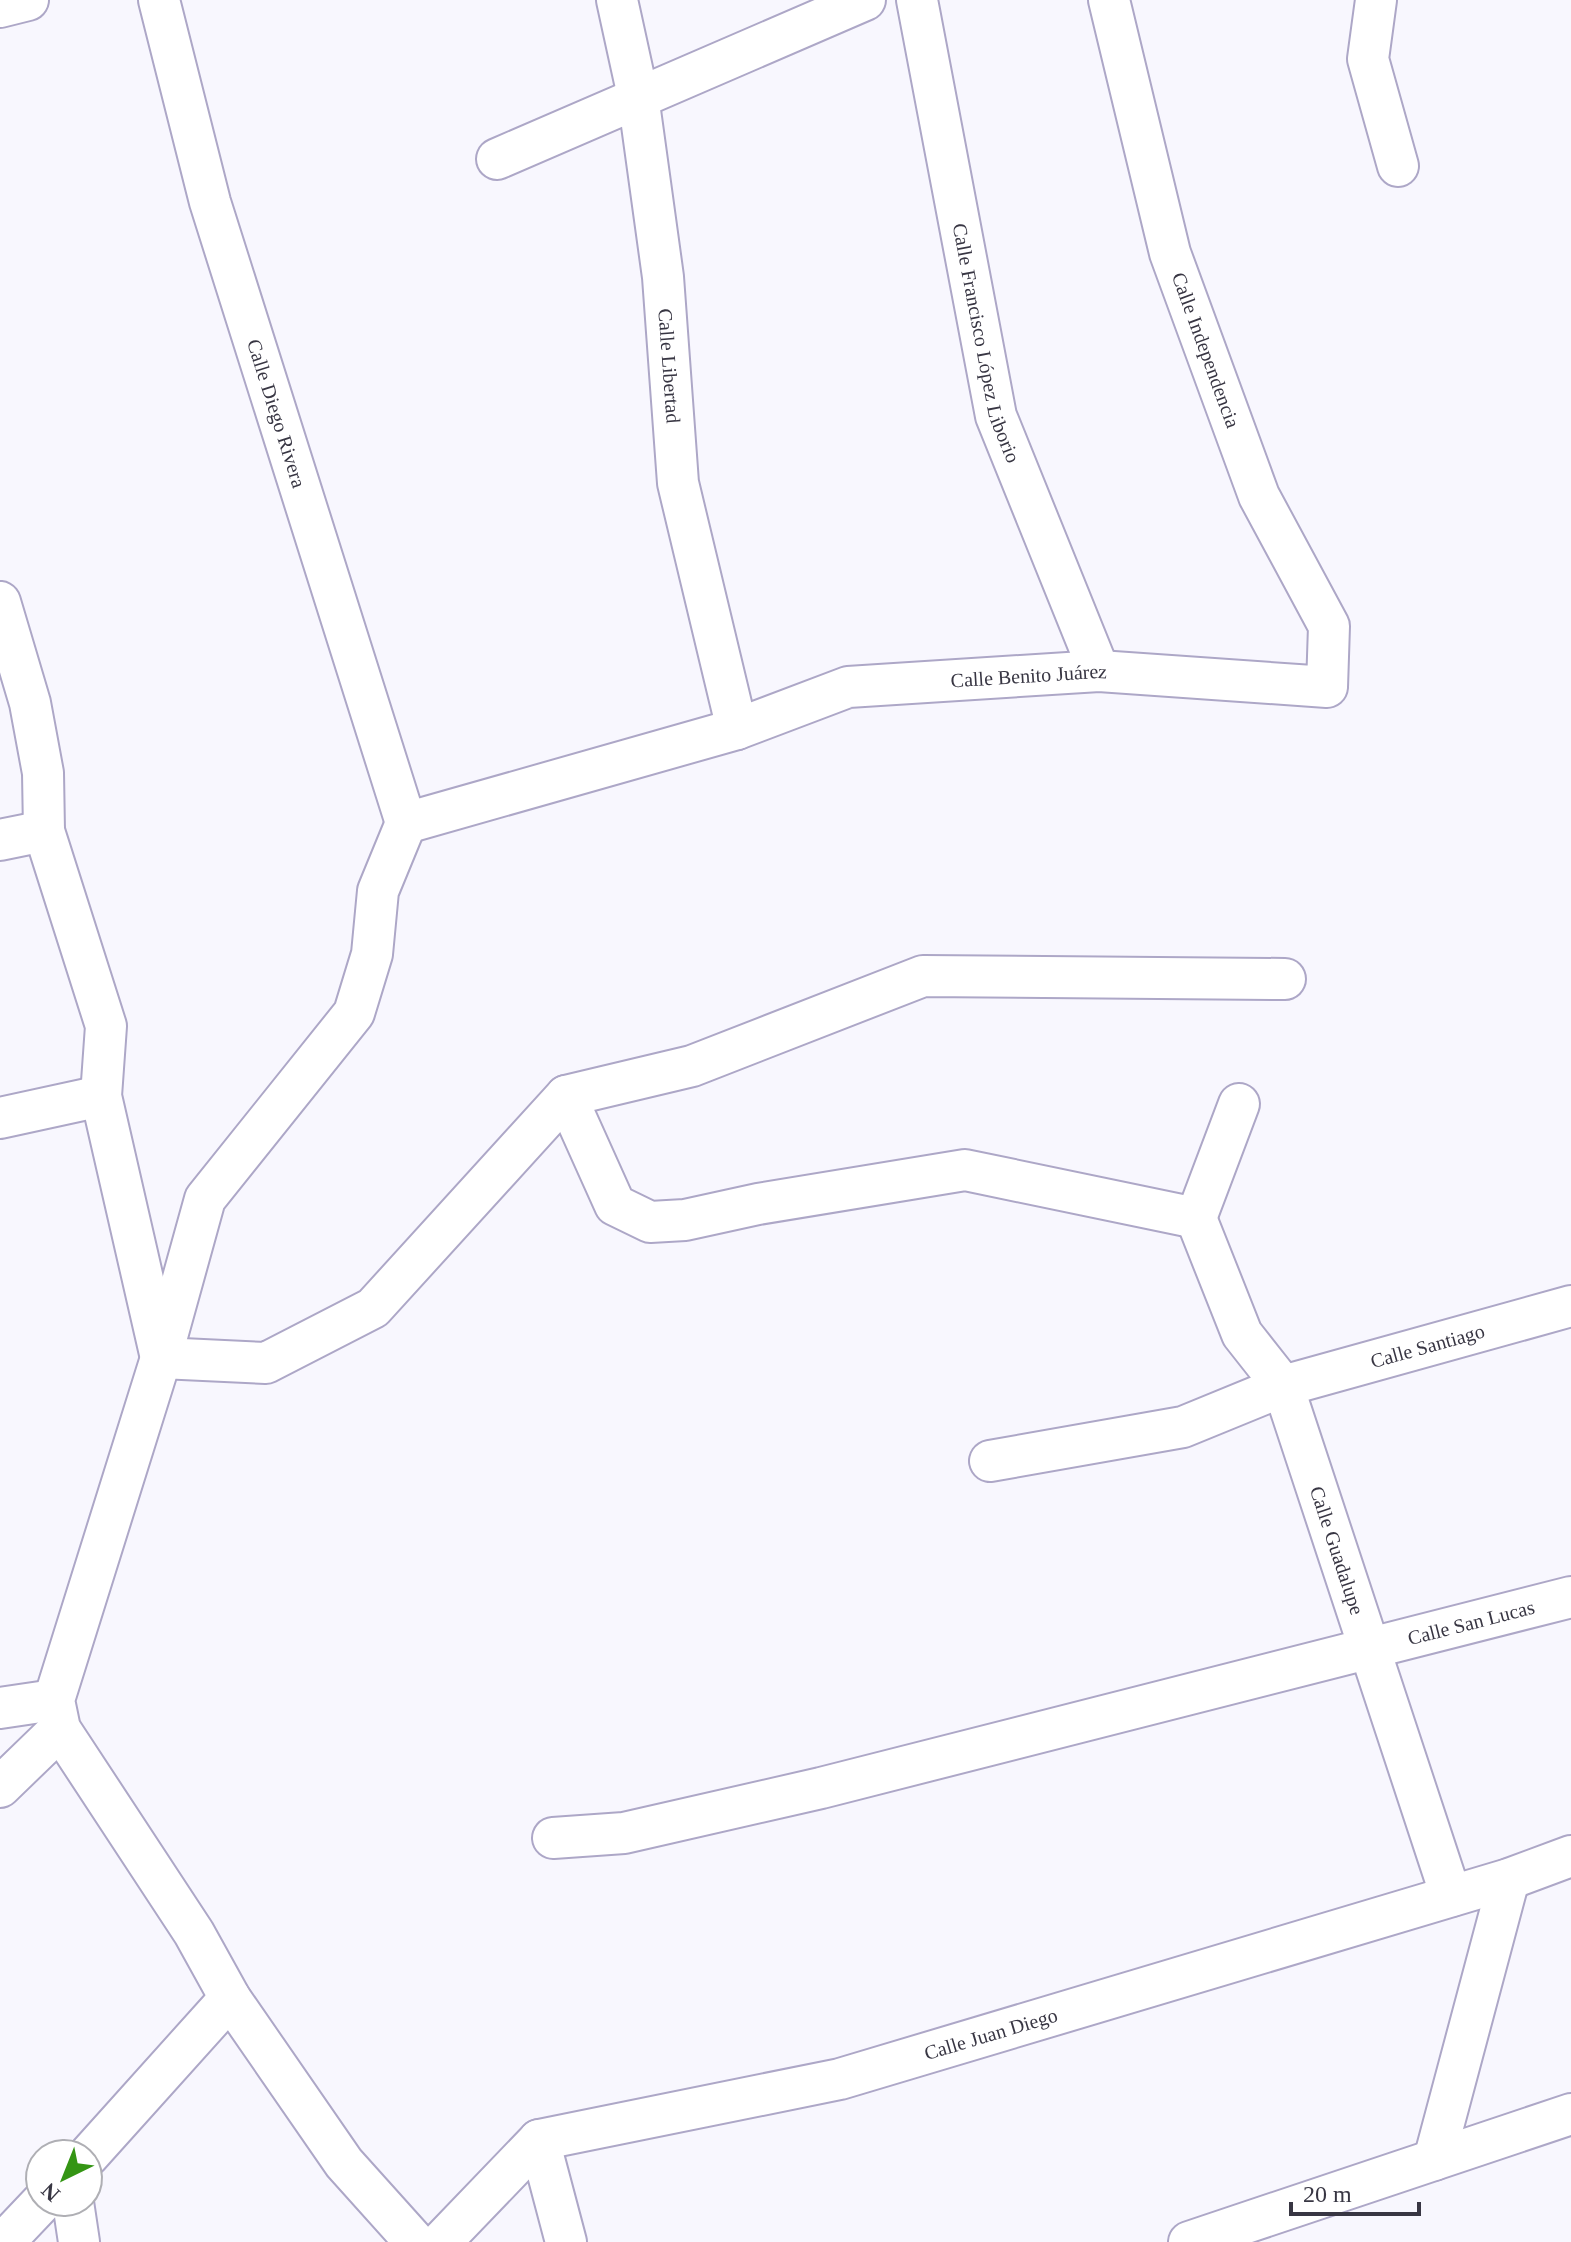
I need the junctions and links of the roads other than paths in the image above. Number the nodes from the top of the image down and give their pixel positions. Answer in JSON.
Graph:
{"nodes":[{"id":1,"x":28,"y":0,"type":"edge"},
{"id":2,"x":159,"y":0,"type":"edge"},
{"id":3,"x":617,"y":0,"type":"edge"},
{"id":4,"x":865,"y":0,"type":"edge"},
{"id":5,"x":917,"y":0,"type":"edge"},
{"id":6,"x":1109,"y":0,"type":"edge"},
{"id":7,"x":1376,"y":0,"type":"edge"},
{"id":8,"x":0,"y":7,"type":"edge"},
{"id":9,"x":638,"y":96,"type":"junction"},
{"id":10,"x":497,"y":159,"type":"dead end"},
{"id":11,"x":1398,"y":166,"type":"dead end"},
{"id":12,"x":0,"y":602,"type":"edge"},
{"id":13,"x":1099,"y":671,"type":"junction"},
{"id":14,"x":1327,"y":687,"type":"joint"},
{"id":15,"x":737,"y":729,"type":"junction"},
{"id":16,"x":406,"y":823,"type":"junction"},
{"id":17,"x":44,"y":831,"type":"junction"},
{"id":18,"x":0,"y":840,"type":"edge"},
{"id":19,"x":1285,"y":979,"type":"dead end"},
{"id":20,"x":101,"y":1096,"type":"junction"},
{"id":21,"x":566,"y":1096,"type":"junction"},
{"id":22,"x":1239,"y":1104,"type":"dead end"},
{"id":23,"x":0,"y":1118,"type":"edge"},
{"id":24,"x":1196,"y":1218,"type":"junction"},
{"id":25,"x":1571,"y":1306,"type":"edge"},
{"id":26,"x":161,"y":1358,"type":"junction"},
{"id":27,"x":1283,"y":1386,"type":"junction"},
{"id":28,"x":990,"y":1461,"type":"dead end"},
{"id":29,"x":1571,"y":1597,"type":"edge"},
{"id":30,"x":1371,"y":1648,"type":"junction"},
{"id":31,"x":0,"y":1708,"type":"edge"},
{"id":32,"x":57,"y":1714,"type":"junction"},
{"id":33,"x":0,"y":1787,"type":"edge"},
{"id":34,"x":553,"y":1838,"type":"dead end"},
{"id":35,"x":1571,"y":1856,"type":"edge"},
{"id":36,"x":1509,"y":1879,"type":"junction"},
{"id":37,"x":1451,"y":1896,"type":"junction"},
{"id":38,"x":230,"y":1998,"type":"junction"},
{"id":39,"x":1571,"y":2114,"type":"edge"},
{"id":40,"x":104,"y":2138,"type":"edge"},
{"id":41,"x":539,"y":2140,"type":"junction"},
{"id":42,"x":1434,"y":2160,"type":"junction"},
{"id":43,"x":27,"y":2218,"type":"edge"},
{"id":44,"x":75,"y":2218,"type":"edge"},
{"id":45,"x":4,"y":2242,"type":"edge"},
{"id":46,"x":79,"y":2242,"type":"edge"},
{"id":47,"x":415,"y":2242,"type":"edge"},
{"id":48,"x":441,"y":2242,"type":"edge"},
{"id":49,"x":566,"y":2242,"type":"edge"},
{"id":50,"x":1189,"y":2242,"type":"edge"}],
"edges":[{"from":1,"to":8,"type":"street"},
{"from":2,"to":16,"type":"street","name":"Calle Diego Rivera"},
{"from":3,"to":9,"type":"street","name":"Calle Libertad"},
{"from":4,"to":9,"type":"street"},
{"from":5,"to":13,"type":"street","name":"Calle Francisco López Liborio"},
{"from":6,"to":14,"type":"street","name":"Calle Independencia"},
{"from":7,"to":11,"type":"street"},
{"from":9,"to":10,"type":"street"},
{"from":9,"to":15,"type":"street","name":"Calle Libertad"},
{"from":12,"to":17,"type":"street"},
{"from":13,"to":14,"type":"street","name":"Calle Benito Juárez"},
{"from":13,"to":15,"type":"street","name":"Calle Benito Juárez"},
{"from":15,"to":16,"type":"street","name":"Calle Benito Juárez"},
{"from":16,"to":26,"type":"street"},
{"from":17,"to":18,"type":"street"},
{"from":17,"to":20,"type":"street"},
{"from":19,"to":21,"type":"street"},
{"from":20,"to":23,"type":"street"},
{"from":20,"to":26,"type":"street"},
{"from":21,"to":24,"type":"street"},
{"from":21,"to":26,"type":"street"},
{"from":22,"to":24,"type":"street"},
{"from":24,"to":27,"type":"street","name":"Calle Guadalupe"},
{"from":25,"to":27,"type":"street","name":"Calle Santiago"},
{"from":26,"to":32,"type":"street"},
{"from":27,"to":28,"type":"street","name":"Calle Santiago"},
{"from":27,"to":30,"type":"street","name":"Calle Guadalupe"},
{"from":29,"to":30,"type":"street","name":"Calle San Lucas"},
{"from":30,"to":34,"type":"street","name":"Calle San Lucas"},
{"from":30,"to":37,"type":"street","name":"Calle Guadalupe"},
{"from":31,"to":32,"type":"street"},
{"from":32,"to":33,"type":"street"},
{"from":32,"to":38,"type":"street"},
{"from":35,"to":36,"type":"street","name":"Calle Juan Diego"},
{"from":36,"to":37,"type":"street","name":"Calle Juan Diego"},
{"from":36,"to":42,"type":"street"},
{"from":37,"to":41,"type":"street","name":"Calle Juan Diego"},
{"from":38,"to":40,"type":"street"},
{"from":38,"to":47,"type":"street"},
{"from":39,"to":42,"type":"street"},
{"from":41,"to":48,"type":"street"},
{"from":41,"to":49,"type":"street"},
{"from":42,"to":50,"type":"street"},
{"from":43,"to":45,"type":"street"},
{"from":44,"to":46,"type":"street"}]}
